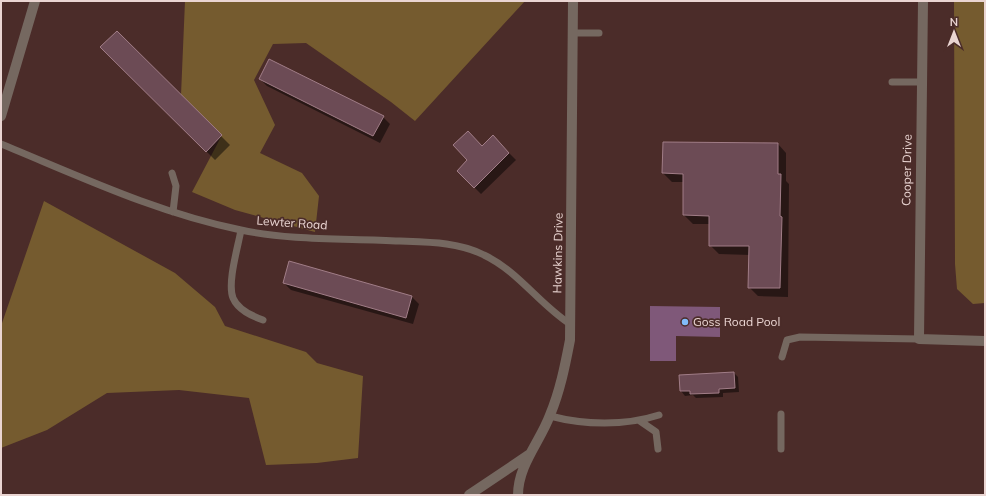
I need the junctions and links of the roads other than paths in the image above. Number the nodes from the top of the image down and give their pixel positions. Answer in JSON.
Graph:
{"nodes":[{"id":1,"x":35,"y":1,"type":"edge"},
{"id":2,"x":573,"y":1,"type":"edge"},
{"id":3,"x":923,"y":1,"type":"edge"},
{"id":4,"x":573,"y":33,"type":"junction"},
{"id":5,"x":599,"y":33,"type":"dead end"},
{"id":6,"x":892,"y":82,"type":"dead end"},
{"id":7,"x":922,"y":82,"type":"junction"},
{"id":8,"x":1,"y":116,"type":"edge"},
{"id":9,"x":1,"y":144,"type":"edge"},
{"id":10,"x":172,"y":173,"type":"dead end"},
{"id":11,"x":173,"y":212,"type":"junction"},
{"id":12,"x":241,"y":230,"type":"junction"},
{"id":13,"x":263,"y":320,"type":"dead end"},
{"id":14,"x":570,"y":324,"type":"junction"},
{"id":15,"x":919,"y":339,"type":"junction"},
{"id":16,"x":985,"y":341,"type":"edge"},
{"id":17,"x":782,"y":357,"type":"dead end"},
{"id":18,"x":659,"y":414,"type":"dead end"},
{"id":19,"x":781,"y":414,"type":"dead end"},
{"id":20,"x":550,"y":416,"type":"junction"},
{"id":21,"x":640,"y":421,"type":"junction"},
{"id":22,"x":658,"y":449,"type":"dead end"},
{"id":23,"x":781,"y":449,"type":"dead end"},
{"id":24,"x":530,"y":454,"type":"junction"},
{"id":25,"x":469,"y":495,"type":"edge"},
{"id":26,"x":518,"y":495,"type":"edge"}],
"edges":[{"from":1,"to":8,"type":"street"},
{"from":2,"to":4,"type":"street","name":"Hawkins Drive"},
{"from":3,"to":7,"type":"street","name":"Cooper Drive"},
{"from":4,"to":5,"type":"lane"},
{"from":4,"to":14,"type":"street","name":"Hawkins Drive"},
{"from":6,"to":7,"type":"lane"},
{"from":7,"to":15,"type":"street","name":"Cooper Drive"},
{"from":9,"to":11,"type":"lane","name":"Lewter Road"},
{"from":10,"to":11,"type":"lane"},
{"from":11,"to":12,"type":"lane","name":"Lewter Road"},
{"from":12,"to":13,"type":"lane"},
{"from":12,"to":14,"type":"lane","name":"Lewter Road"},
{"from":14,"to":20,"type":"street","name":"Hawkins Drive"},
{"from":15,"to":16,"type":"street"},
{"from":15,"to":17,"type":"lane"},
{"from":18,"to":21,"type":"lane"},
{"from":19,"to":23,"type":"lane"},
{"from":20,"to":21,"type":"lane"},
{"from":20,"to":24,"type":"street","name":"Hawkins Drive"},
{"from":21,"to":22,"type":"lane"},
{"from":24,"to":25,"type":"street"},
{"from":24,"to":26,"type":"street","name":"Hawkins Drive"}]}
